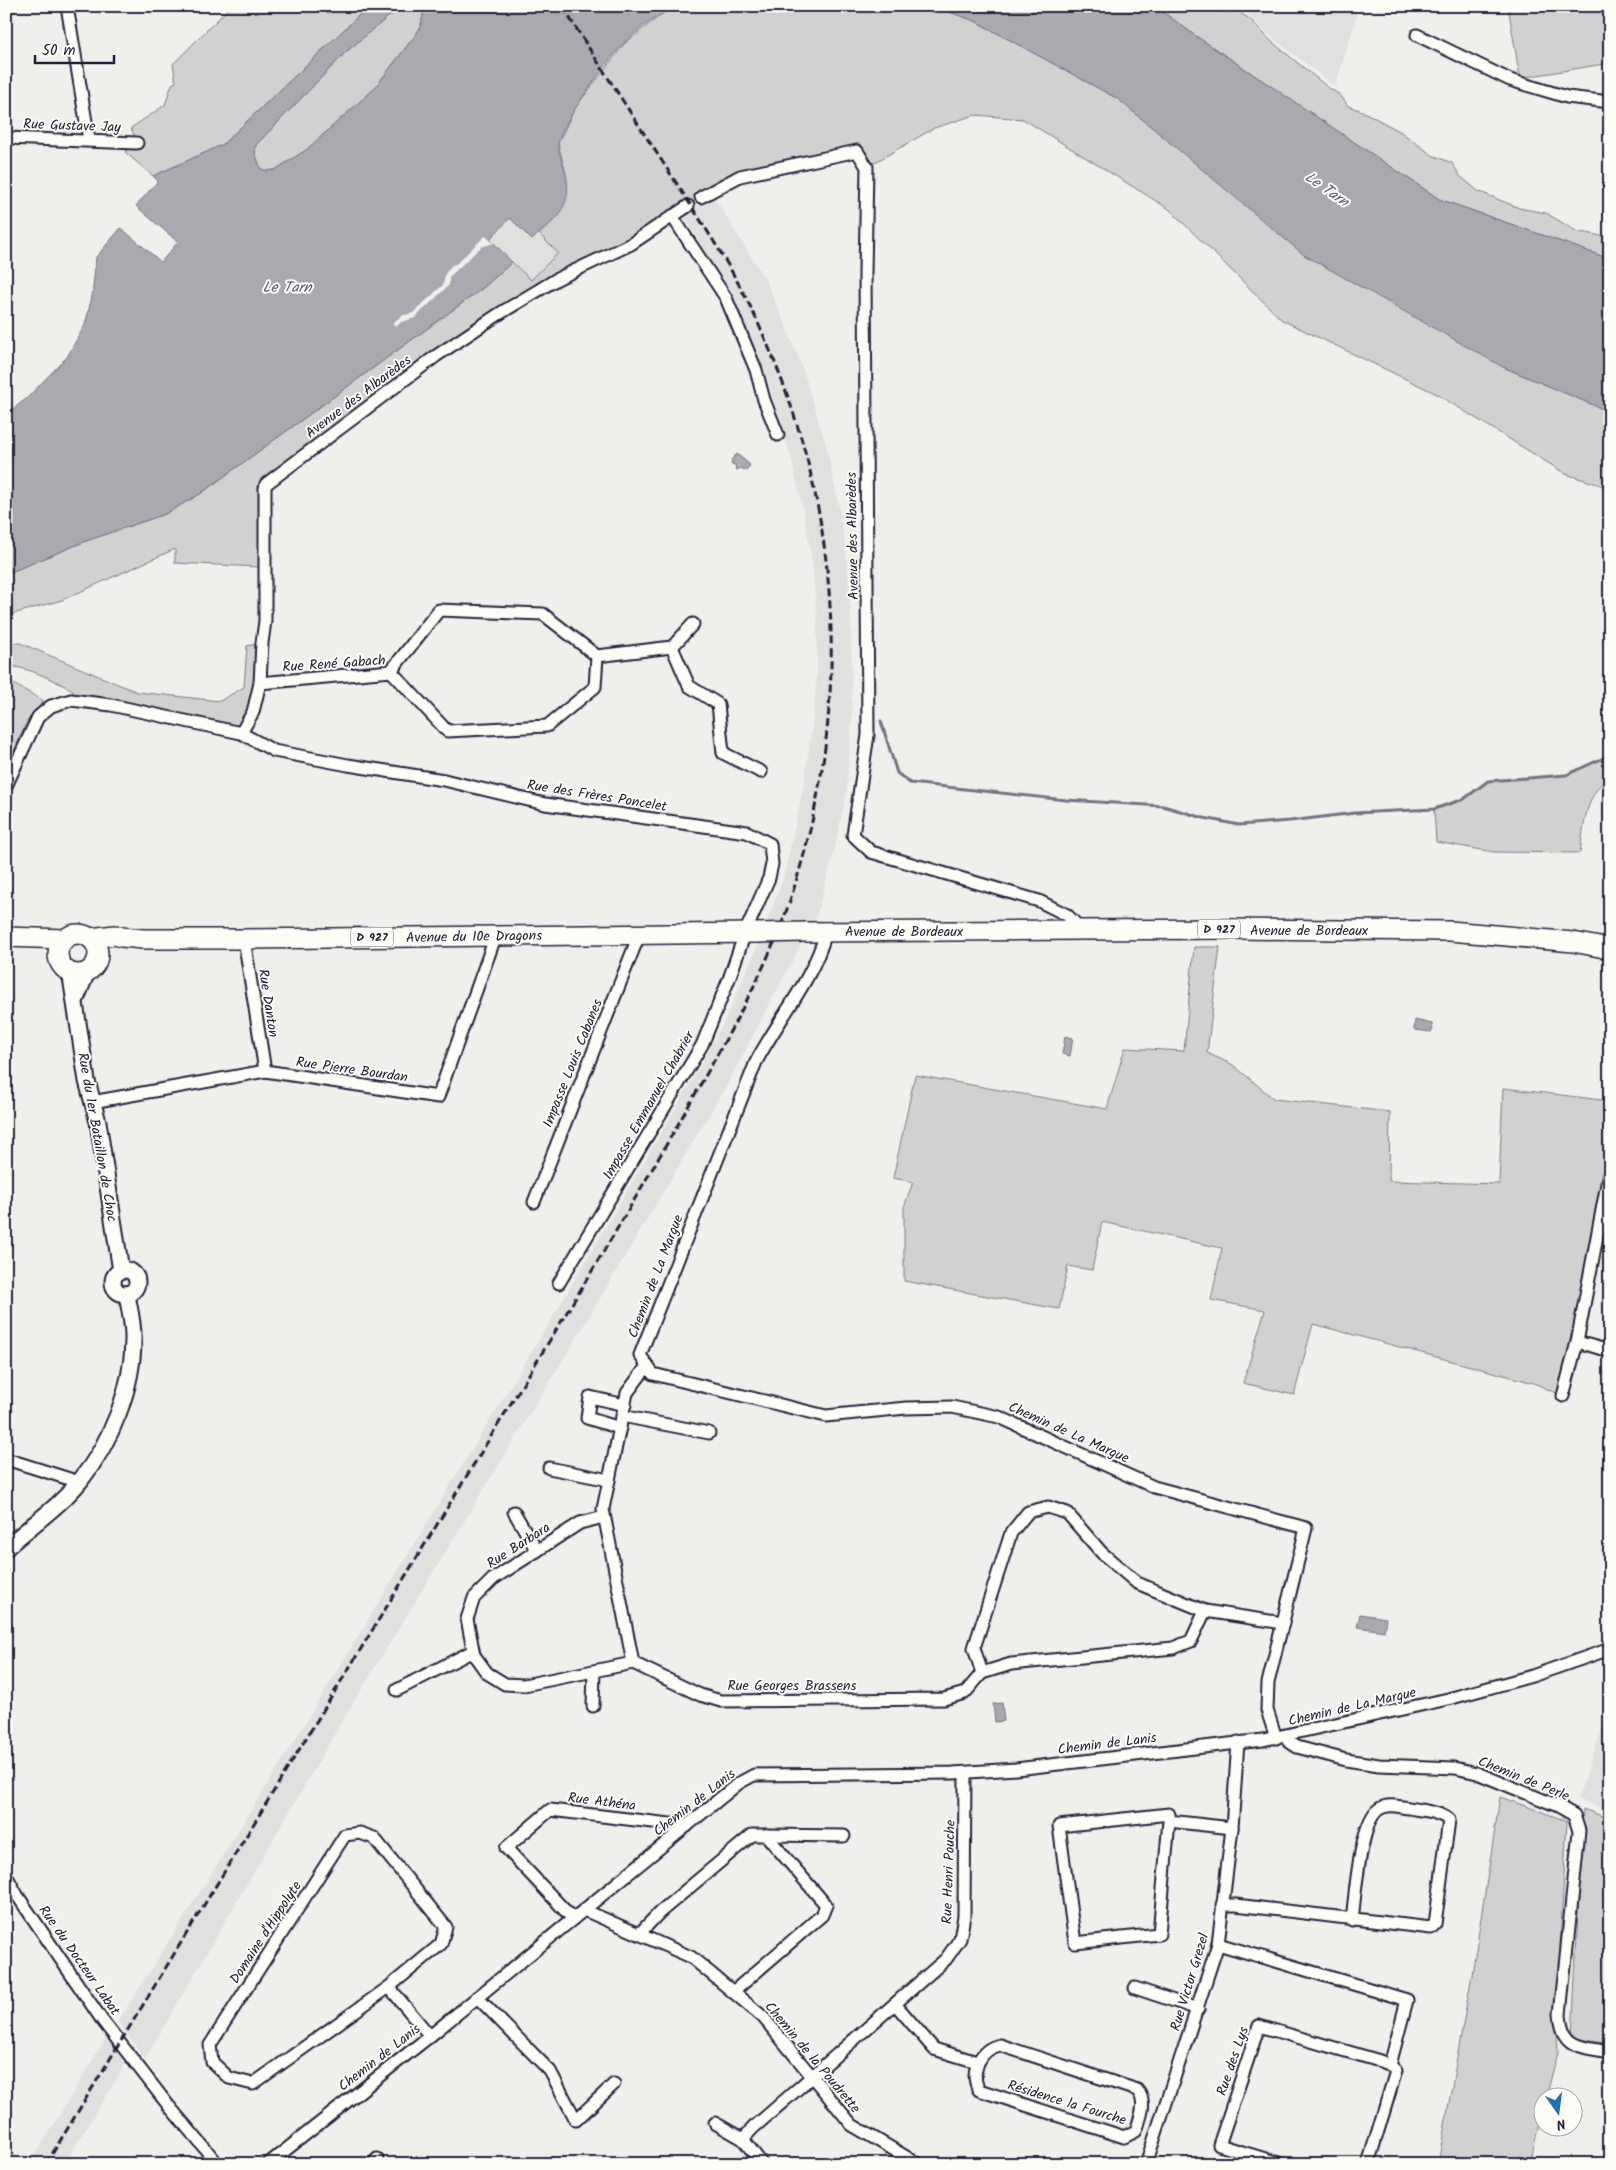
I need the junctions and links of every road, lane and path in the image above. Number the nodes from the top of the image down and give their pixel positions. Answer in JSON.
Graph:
{"nodes":[{"id":1,"x":67,"y":6,"type":"edge"},
{"id":2,"x":1417,"y":35,"type":"dead end"},
{"id":3,"x":1610,"y":102,"type":"edge"},
{"id":4,"x":6,"y":138,"type":"edge"},
{"id":5,"x":89,"y":140,"type":"junction"},
{"id":6,"x":137,"y":142,"type":"dead end"},
{"id":7,"x":701,"y":197,"type":"dead end"},
{"id":8,"x":688,"y":206,"type":"dead end"},
{"id":9,"x":672,"y":216,"type":"junction"},
{"id":10,"x":778,"y":435,"type":"dead end"},
{"id":11,"x":693,"y":624,"type":"dead end"},
{"id":12,"x":672,"y":647,"type":"junction"},
{"id":13,"x":597,"y":656,"type":"junction"},
{"id":14,"x":391,"y":671,"type":"junction"},
{"id":15,"x":260,"y":683,"type":"junction"},
{"id":16,"x":240,"y":733,"type":"junction"},
{"id":17,"x":761,"y":772,"type":"dead end"},
{"id":18,"x":6,"y":786,"type":"edge"},
{"id":19,"x":1082,"y":930,"type":"junction"},
{"id":20,"x":826,"y":932,"type":"junction"},
{"id":21,"x":750,"y":933,"type":"junction"},
{"id":22,"x":496,"y":935,"type":"junction"},
{"id":23,"x":639,"y":935,"type":"junction"},
{"id":24,"x":6,"y":937,"type":"edge"},
{"id":25,"x":65,"y":939,"type":"junction"},
{"id":26,"x":244,"y":939,"type":"junction"},
{"id":27,"x":6,"y":944,"type":"edge"},
{"id":28,"x":94,"y":947,"type":"junction"},
{"id":29,"x":1610,"y":949,"type":"edge"},
{"id":30,"x":63,"y":964,"type":"junction"},
{"id":31,"x":87,"y":972,"type":"junction"},
{"id":32,"x":75,"y":1003,"type":"junction"},
{"id":33,"x":265,"y":1071,"type":"junction"},
{"id":34,"x":92,"y":1102,"type":"junction"},
{"id":35,"x":1610,"y":1168,"type":"edge"},
{"id":36,"x":534,"y":1202,"type":"dead end"},
{"id":37,"x":559,"y":1283,"type":"dead end"},
{"id":38,"x":1577,"y":1342,"type":"junction"},
{"id":39,"x":1610,"y":1351,"type":"edge"},
{"id":40,"x":647,"y":1366,"type":"junction"},
{"id":41,"x":1563,"y":1396,"type":"dead end"},
{"id":42,"x":622,"y":1416,"type":"junction"},
{"id":43,"x":709,"y":1433,"type":"dead end"},
{"id":44,"x":6,"y":1458,"type":"edge"},
{"id":45,"x":549,"y":1468,"type":"dead end"},
{"id":46,"x":609,"y":1480,"type":"junction"},
{"id":47,"x":79,"y":1482,"type":"junction"},
{"id":48,"x":514,"y":1512,"type":"dead end"},
{"id":49,"x":604,"y":1517,"type":"junction"},
{"id":50,"x":6,"y":1548,"type":"edge"},
{"id":51,"x":537,"y":1550,"type":"junction"},
{"id":52,"x":1205,"y":1611,"type":"junction"},
{"id":53,"x":1283,"y":1623,"type":"junction"},
{"id":54,"x":1610,"y":1649,"type":"edge"},
{"id":55,"x":473,"y":1651,"type":"junction"},
{"id":56,"x":633,"y":1663,"type":"junction"},
{"id":57,"x":594,"y":1671,"type":"junction"},
{"id":58,"x":982,"y":1673,"type":"junction"},
{"id":59,"x":396,"y":1690,"type":"dead end"},
{"id":60,"x":593,"y":1706,"type":"dead end"},
{"id":61,"x":1281,"y":1737,"type":"junction"},
{"id":62,"x":1238,"y":1742,"type":"junction"},
{"id":63,"x":965,"y":1773,"type":"junction"},
{"id":64,"x":1169,"y":1821,"type":"junction"},
{"id":65,"x":686,"y":1826,"type":"junction"},
{"id":66,"x":1232,"y":1828,"type":"junction"},
{"id":67,"x":766,"y":1835,"type":"junction"},
{"id":68,"x":844,"y":1836,"type":"dead end"},
{"id":69,"x":6,"y":1875,"type":"edge"},
{"id":70,"x":1222,"y":1905,"type":"junction"},
{"id":71,"x":584,"y":1910,"type":"junction"},
{"id":72,"x":573,"y":1919,"type":"junction"},
{"id":73,"x":1352,"y":1920,"type":"junction"},
{"id":74,"x":639,"y":1934,"type":"junction"},
{"id":75,"x":1218,"y":1944,"type":"junction"},
{"id":76,"x":389,"y":1987,"type":"junction"},
{"id":77,"x":1135,"y":1988,"type":"dead end"},
{"id":78,"x":733,"y":1992,"type":"junction"},
{"id":79,"x":477,"y":1997,"type":"junction"},
{"id":80,"x":896,"y":2005,"type":"junction"},
{"id":81,"x":1198,"y":2009,"type":"junction"},
{"id":82,"x":430,"y":2036,"type":"junction"},
{"id":83,"x":1610,"y":2052,"type":"edge"},
{"id":84,"x":977,"y":2062,"type":"junction"},
{"id":85,"x":1390,"y":2065,"type":"junction"},
{"id":86,"x":813,"y":2077,"type":"junction"},
{"id":87,"x":614,"y":2084,"type":"dead end"},
{"id":88,"x":1141,"y":2113,"type":"junction"},
{"id":89,"x":1160,"y":2120,"type":"junction"},
{"id":90,"x":714,"y":2122,"type":"dead end"},
{"id":91,"x":743,"y":2139,"type":"junction"},
{"id":92,"x":218,"y":2164,"type":"edge"},
{"id":93,"x":268,"y":2164,"type":"edge"},
{"id":94,"x":762,"y":2164,"type":"edge"},
{"id":95,"x":918,"y":2164,"type":"edge"},
{"id":96,"x":1146,"y":2164,"type":"edge"},
{"id":97,"x":1282,"y":2164,"type":"edge"},
{"id":98,"x":1368,"y":2164,"type":"edge"}],
"edges":[{"from":1,"to":5,"type":"street"},
{"from":2,"to":3,"type":"street"},
{"from":4,"to":5,"type":"street","name":"Rue Gustave Jay"},
{"from":5,"to":6,"type":"street","name":"Rue Gustave Jay"},
{"from":7,"to":19,"type":"street","name":"Avenue des Albarèdes"},
{"from":8,"to":9,"type":"street","name":"Avenue des Albarèdes"},
{"from":9,"to":10,"type":"street"},
{"from":9,"to":15,"type":"street","name":"Avenue des Albarèdes"},
{"from":11,"to":12,"type":"street"},
{"from":12,"to":13,"type":"street"},
{"from":12,"to":17,"type":"street"},
{"from":13,"to":14,"type":"street"},
{"from":13,"to":14,"type":"street","name":"Rue René Gabach"},
{"from":14,"to":15,"type":"street","name":"Rue René Gabach"},
{"from":15,"to":16,"type":"street","name":"Avenue des Albarèdes"},
{"from":16,"to":18,"type":"street"},
{"from":16,"to":21,"type":"street","name":"Rue des Frères Poncelet"},
{"from":19,"to":20,"type":"main road","name":"Avenue de Bordeaux","number":"D 927"},
{"from":19,"to":29,"type":"main road","name":"Avenue de Bordeaux","number":"D 927"},
{"from":20,"to":21,"type":"main road","name":"Avenue du 10e Dragons","number":"D 927","bridge":true},
{"from":20,"to":40,"type":"street","name":"Chemin de La Margue"},
{"from":21,"to":23,"type":"main road","name":"Avenue du 10e Dragons","number":"D 927"},
{"from":21,"to":37,"type":"street","name":"Impasse Emmanuel Chabrier"},
{"from":22,"to":23,"type":"main road","name":"Avenue du 10e Dragons","number":"D 927"},
{"from":22,"to":26,"type":"main road","name":"Avenue du 10e Dragons","number":"D 927"},
{"from":22,"to":33,"type":"street","name":"Rue Pierre Bourdan"},
{"from":23,"to":36,"type":"street","name":"Impasse Louis Cabanes"},
{"from":24,"to":25,"type":"main road"},
{"from":25,"to":28,"type":"main road"},
{"from":25,"to":30,"type":"main road"},
{"from":26,"to":28,"type":"main road","name":"Avenue du 10e Dragons","number":"D 927"},
{"from":26,"to":33,"type":"street","name":"Rue Danton"},
{"from":27,"to":30,"type":"main road"},
{"from":28,"to":31,"type":"main road"},
{"from":30,"to":31,"type":"main road"},
{"from":30,"to":32,"type":"street","name":"Rue du 1er Bataillon de Choc"},
{"from":31,"to":32,"type":"street","name":"Rue du 1er Bataillon de Choc"},
{"from":32,"to":34,"type":"street","name":"Rue du 1er Bataillon de Choc"},
{"from":33,"to":34,"type":"street","name":"Rue Pierre Bourdan"},
{"from":34,"to":47,"type":"street","name":"Rue du 1er Bataillon de Choc"},
{"from":35,"to":38,"type":"street"},
{"from":38,"to":39,"type":"street"},
{"from":38,"to":41,"type":"street"},
{"from":40,"to":42,"type":"street"},
{"from":40,"to":53,"type":"street","name":"Chemin de La Margue"},
{"from":42,"to":43,"type":"street"},
{"from":42,"to":46,"type":"street"},
{"from":44,"to":47,"type":"street"},
{"from":45,"to":46,"type":"street"},
{"from":46,"to":49,"type":"street"},
{"from":47,"to":50,"type":"street"},
{"from":48,"to":51,"type":"street"},
{"from":49,"to":51,"type":"street","name":"Rue Barbara"},
{"from":49,"to":56,"type":"street"},
{"from":51,"to":55,"type":"street","name":"Rue Barbara"},
{"from":52,"to":53,"type":"street"},
{"from":52,"to":58,"type":"street"},
{"from":52,"to":58,"type":"street"},
{"from":53,"to":61,"type":"street","name":"Chemin de La Margue"},
{"from":54,"to":61,"type":"street","name":"Chemin de La Margue"},
{"from":55,"to":57,"type":"street","name":"Rue Barbara"},
{"from":55,"to":59,"type":"street"},
{"from":56,"to":57,"type":"street","name":"Rue Barbara"},
{"from":56,"to":58,"type":"street","name":"Rue Georges Brassens"},
{"from":57,"to":60,"type":"street"},
{"from":61,"to":62,"type":"street","name":"Chemin de Lanis"},
{"from":61,"to":83,"type":"street","name":"Chemin de Perle"},
{"from":62,"to":63,"type":"street","name":"Chemin de Lanis"},
{"from":62,"to":66,"type":"street","name":"Rue Victor Grezel"},
{"from":63,"to":65,"type":"street","name":"Chemin de Lanis"},
{"from":63,"to":80,"type":"street","name":"Rue Henri Pouche"},
{"from":64,"to":64,"type":"street"},
{"from":64,"to":66,"type":"street"},
{"from":65,"to":71,"type":"street","name":"Chemin de Lanis"},
{"from":65,"to":72,"type":"street","name":"Rue Athéna"},
{"from":66,"to":70,"type":"street","name":"Rue Victor Grezel"},
{"from":67,"to":68,"type":"street"},
{"from":67,"to":74,"type":"street"},
{"from":67,"to":78,"type":"street"},
{"from":69,"to":92,"type":"street","name":"Rue du Docteur Labat"},
{"from":70,"to":73,"type":"street"},
{"from":70,"to":75,"type":"street","name":"Rue Victor Grezel"},
{"from":71,"to":72,"type":"street","name":"Chemin de Lanis"},
{"from":71,"to":74,"type":"street","name":"Chemin de la Poudrette"},
{"from":72,"to":79,"type":"street","name":"Chemin de Lanis"},
{"from":73,"to":73,"type":"street"},
{"from":74,"to":78,"type":"street","name":"Chemin de la Poudrette"},
{"from":75,"to":81,"type":"street","name":"Rue Victor Grezel"},
{"from":75,"to":85,"type":"street"},
{"from":76,"to":76,"type":"street","name":"Domaine d'Hippolyte"},
{"from":76,"to":82,"type":"street"},
{"from":77,"to":81,"type":"street"},
{"from":78,"to":86,"type":"street","name":"Chemin de la Poudrette"},
{"from":79,"to":82,"type":"street","name":"Chemin de Lanis"},
{"from":79,"to":87,"type":"street"},
{"from":80,"to":84,"type":"street"},
{"from":80,"to":86,"type":"street","name":"Rue Henri Pouche"},
{"from":81,"to":89,"type":"street","name":"Rue Victor Grezel"},
{"from":82,"to":93,"type":"street","name":"Chemin de Lanis"},
{"from":84,"to":88,"type":"street","name":"Résidence la Fourche"},
{"from":84,"to":88,"type":"street","name":"Résidence la Fourche"},
{"from":85,"to":97,"type":"street","name":"Rue des Lys"},
{"from":85,"to":98,"type":"street"},
{"from":86,"to":91,"type":"street","name":"Rue Henri Pouche"},
{"from":86,"to":95,"type":"street","name":"Chemin de la Poudrette"},
{"from":88,"to":89,"type":"street"},
{"from":89,"to":96,"type":"street","name":"Rue Victor Grezel"},
{"from":90,"to":91,"type":"street"},
{"from":91,"to":94,"type":"street"}]}
